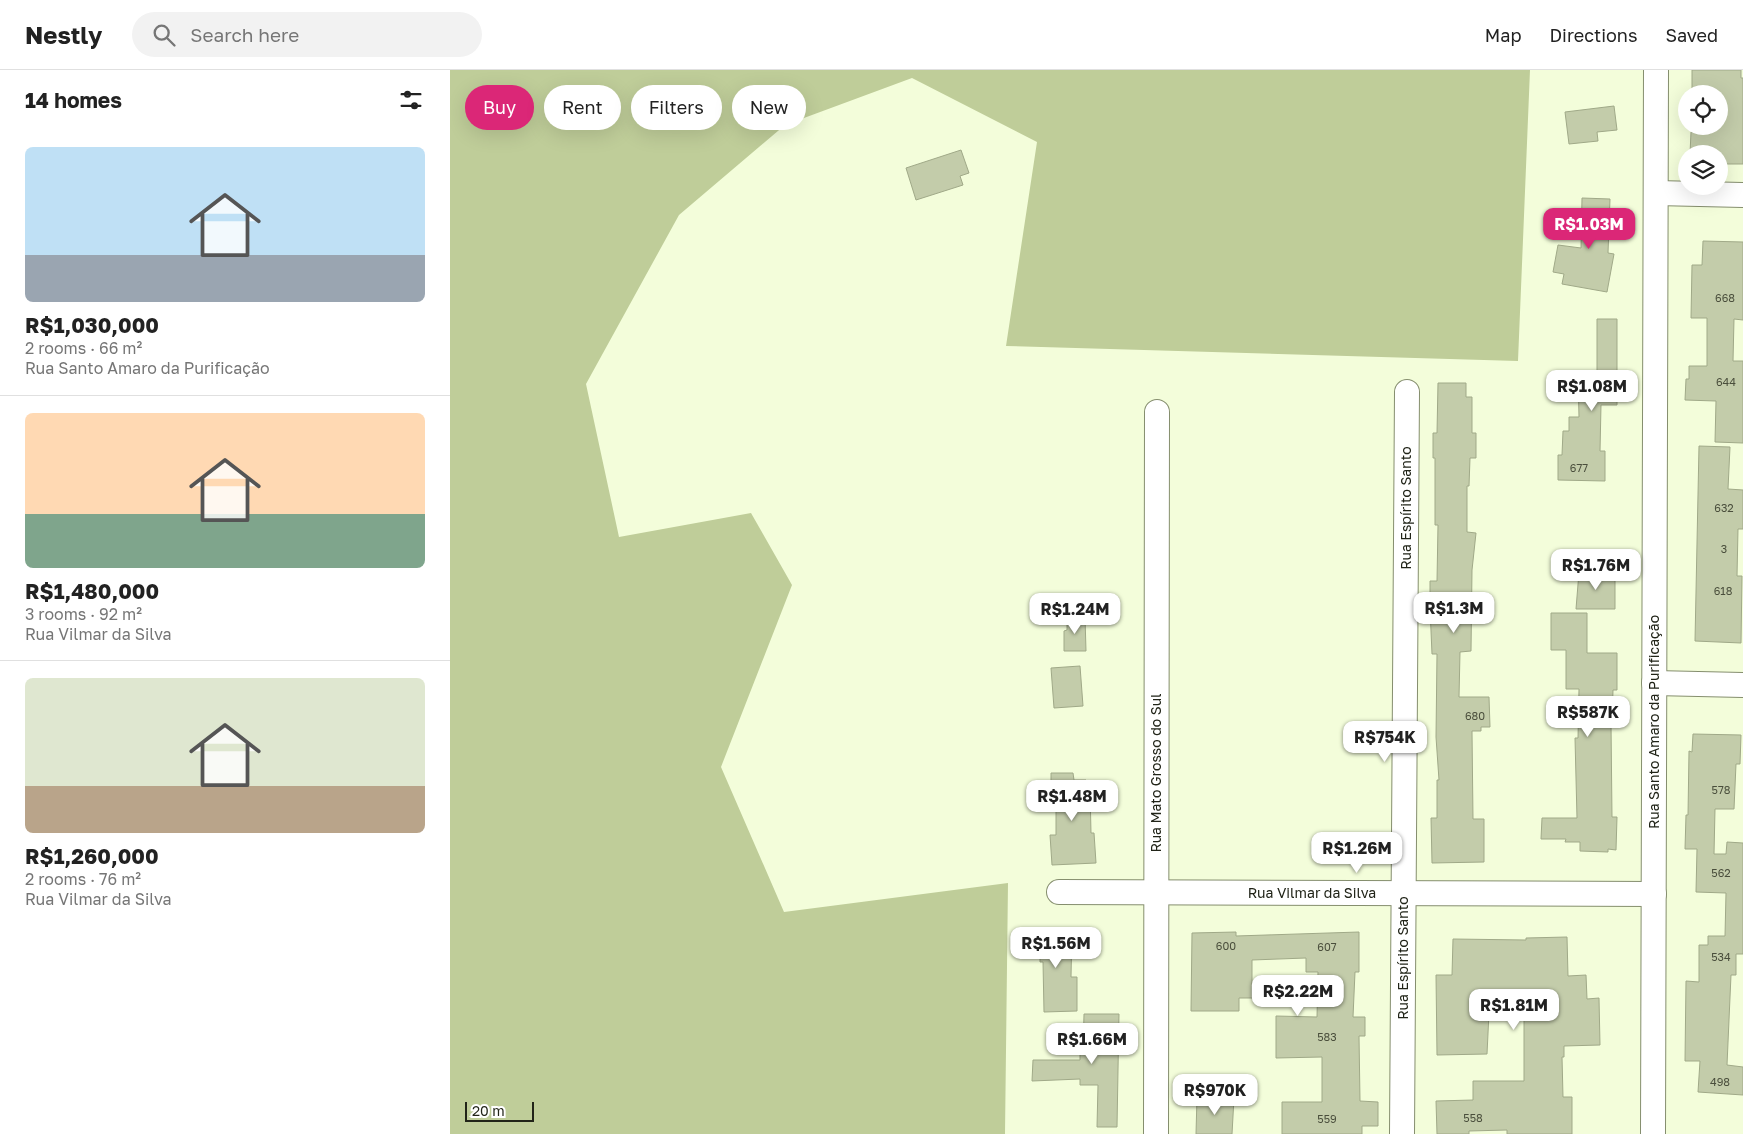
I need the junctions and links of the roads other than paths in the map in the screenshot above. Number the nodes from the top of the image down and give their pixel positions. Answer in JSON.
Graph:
{"nodes":[{"id":1,"x":1656,"y":70,"type":"edge"},
{"id":2,"x":1656,"y":194,"type":"junction"},
{"id":3,"x":1743,"y":195,"type":"edge"},
{"id":4,"x":1407,"y":392,"type":"dead end"},
{"id":5,"x":1157,"y":412,"type":"dead end"},
{"id":6,"x":1654,"y":683,"type":"junction"},
{"id":7,"x":1743,"y":685,"type":"edge"},
{"id":8,"x":1059,"y":892,"type":"dead end"},
{"id":9,"x":1156,"y":892,"type":"junction"},
{"id":10,"x":1404,"y":893,"type":"junction"},
{"id":11,"x":1654,"y":894,"type":"junction"},
{"id":12,"x":1156,"y":1134,"type":"edge"},
{"id":13,"x":1402,"y":1134,"type":"edge"},
{"id":14,"x":1653,"y":1134,"type":"edge"}],
"edges":[{"from":1,"to":2,"type":"street","name":"Rua Santo Amaro da Purificação"},
{"from":2,"to":3,"type":"street"},
{"from":2,"to":6,"type":"street","name":"Rua Santo Amaro da Purificação"},
{"from":4,"to":10,"type":"street","name":"Rua Espírito Santo"},
{"from":5,"to":9,"type":"street","name":"Rua Mato Grosso do Sul"},
{"from":6,"to":7,"type":"street"},
{"from":6,"to":11,"type":"street","name":"Rua Santo Amaro da Purificação"},
{"from":8,"to":9,"type":"street","name":"Rua Vilmar da Silva"},
{"from":9,"to":10,"type":"street","name":"Rua Vilmar da Silva"},
{"from":9,"to":12,"type":"street","name":"Rua Mato Grosso do Sul"},
{"from":10,"to":11,"type":"street","name":"Rua Vilmar da Silva"},
{"from":10,"to":13,"type":"street","name":"Rua Espírito Santo"},
{"from":11,"to":14,"type":"street","name":"Rua Santo Amaro da Purificação"}]}
